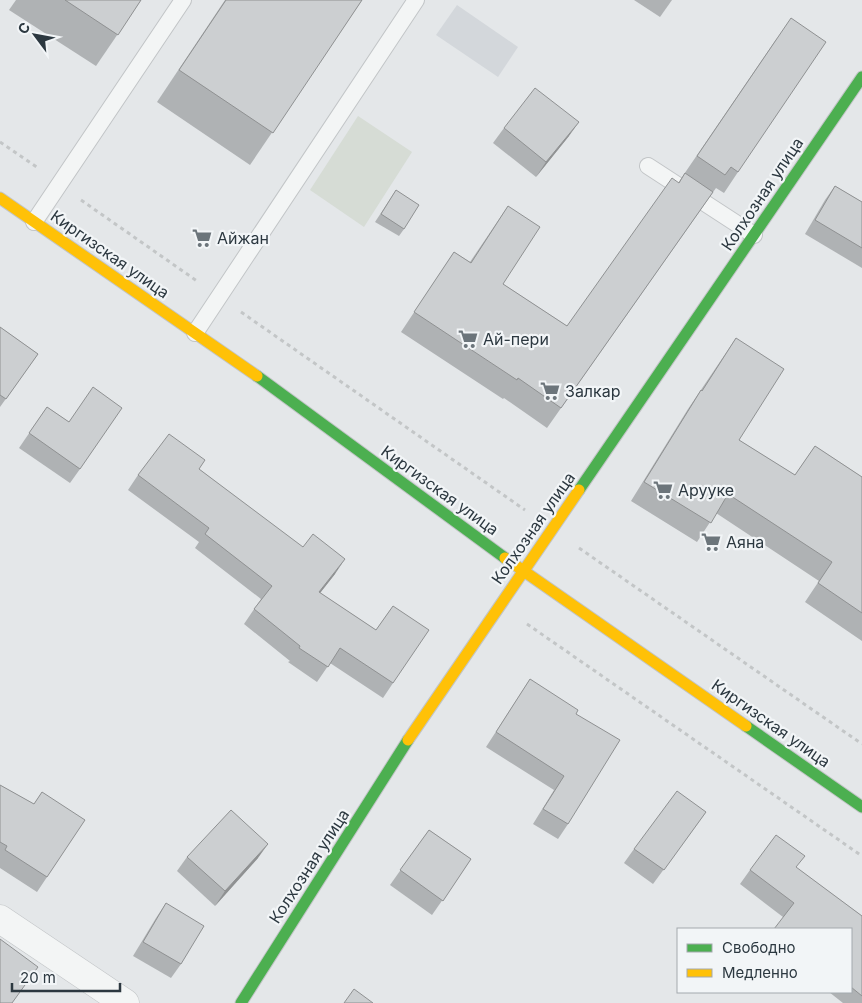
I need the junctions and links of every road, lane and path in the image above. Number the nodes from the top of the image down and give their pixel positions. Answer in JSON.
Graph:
{"nodes":[{"id":1,"x":184,"y":0,"type":"edge"},
{"id":2,"x":416,"y":0,"type":"edge"},
{"id":3,"x":862,"y":77,"type":"edge"},
{"id":4,"x":0,"y":142,"type":"edge"},
{"id":5,"x":648,"y":166,"type":"dead end"},
{"id":6,"x":59,"y":184,"type":"junction"},
{"id":7,"x":0,"y":198,"type":"edge"},
{"id":8,"x":34,"y":222,"type":"junction"},
{"id":9,"x":754,"y":235,"type":"junction"},
{"id":10,"x":219,"y":297,"type":"junction"},
{"id":11,"x":196,"y":333,"type":"junction"},
{"id":12,"x":552,"y":529,"type":"junction"},
{"id":13,"x":523,"y":571,"type":"junction"},
{"id":14,"x":500,"y":605,"type":"junction"},
{"id":15,"x":862,"y":744,"type":"edge"},
{"id":16,"x":862,"y":806,"type":"edge"},
{"id":17,"x":862,"y":856,"type":"edge"},
{"id":18,"x":0,"y":919,"type":"edge"},
{"id":19,"x":125,"y":1003,"type":"edge"},
{"id":20,"x":241,"y":1003,"type":"edge"}],
"edges":[{"from":1,"to":6,"type":"lane"},
{"from":2,"to":10,"type":"lane"},
{"from":3,"to":9,"type":"street","name":"Колхозная улица"},
{"from":4,"to":6,"type":"path"},
{"from":5,"to":9,"type":"lane"},
{"from":6,"to":8,"type":"lane"},
{"from":6,"to":10,"type":"path"},
{"from":7,"to":8,"type":"street","name":"Киргизская улица"},
{"from":8,"to":11,"type":"street","name":"Киргизская улица"},
{"from":9,"to":12,"type":"street","name":"Колхозная улица"},
{"from":10,"to":11,"type":"lane"},
{"from":10,"to":12,"type":"path"},
{"from":11,"to":13,"type":"street","name":"Киргизская улица"},
{"from":12,"to":13,"type":"street","name":"Колхозная улица"},
{"from":12,"to":15,"type":"path"},
{"from":13,"to":14,"type":"street","name":"Колхозная улица"},
{"from":13,"to":16,"type":"street","name":"Киргизская улица"},
{"from":14,"to":17,"type":"path"},
{"from":14,"to":20,"type":"street","name":"Колхозная улица"},
{"from":18,"to":19,"type":"street"}]}
